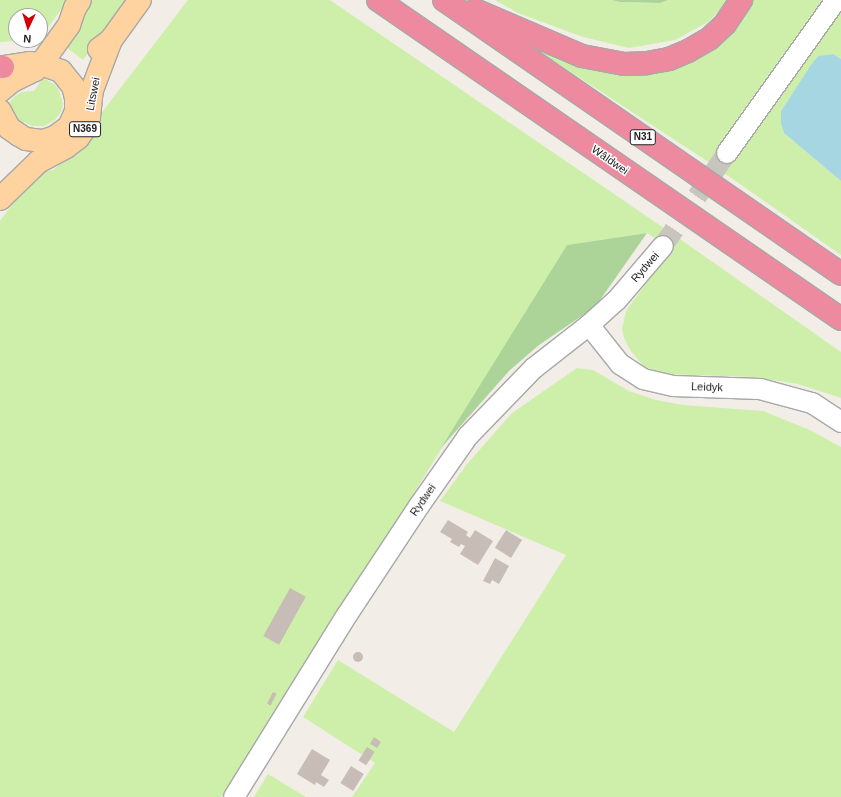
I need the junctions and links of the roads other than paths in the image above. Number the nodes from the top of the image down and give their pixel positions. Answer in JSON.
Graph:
{"nodes":[{"id":1,"x":140,"y":0,"type":"edge"},
{"id":2,"x":378,"y":0,"type":"edge"},
{"id":3,"x":444,"y":0,"type":"edge"},
{"id":4,"x":452,"y":0,"type":"edge"},
{"id":5,"x":741,"y":0,"type":"edge"},
{"id":6,"x":836,"y":0,"type":"edge"},
{"id":7,"x":78,"y":4,"type":"edge"},
{"id":8,"x":111,"y":40,"type":"junction"},
{"id":9,"x":35,"y":63,"type":"junction"},
{"id":10,"x":1,"y":67,"type":"edge"},
{"id":11,"x":73,"y":86,"type":"junction"},
{"id":12,"x":0,"y":91,"type":"edge"},
{"id":13,"x":0,"y":112,"type":"edge"},
{"id":14,"x":35,"y":141,"type":"junction"},
{"id":15,"x":727,"y":153,"type":"tunnel mouth"},
{"id":16,"x":5,"y":191,"type":"edge"},
{"id":17,"x":663,"y":246,"type":"tunnel mouth"},
{"id":18,"x":841,"y":274,"type":"edge"},
{"id":19,"x":841,"y":319,"type":"edge"},
{"id":20,"x":589,"y":325,"type":"junction"},
{"id":21,"x":841,"y":422,"type":"edge"},
{"id":22,"x":234,"y":797,"type":"edge"}],
"edges":[{"from":1,"to":8,"type":"main road","name":"Litswei","number":"N369"},
{"from":2,"to":19,"type":"highway","name":"Wâldwei"},
{"from":3,"to":18,"type":"highway","number":"N31"},
{"from":4,"to":5,"type":"highway"},
{"from":6,"to":15,"type":"street"},
{"from":7,"to":9,"type":"main road"},
{"from":8,"to":11,"type":"main road","name":"Litswei","number":"N369"},
{"from":8,"to":16,"type":"main road","name":"Litswei","number":"N369"},
{"from":9,"to":10,"type":"main road"},
{"from":9,"to":11,"type":"main road"},
{"from":9,"to":12,"type":"main road"},
{"from":11,"to":14,"type":"main road","number":"N369"},
{"from":13,"to":14,"type":"main road"},
{"from":14,"to":16,"type":"main road","name":"Litswei","number":"N369"},
{"from":17,"to":20,"type":"street","name":"Rydwei"},
{"from":20,"to":21,"type":"street","name":"Leidyk"},
{"from":20,"to":22,"type":"street","name":"Rydwei"}]}
